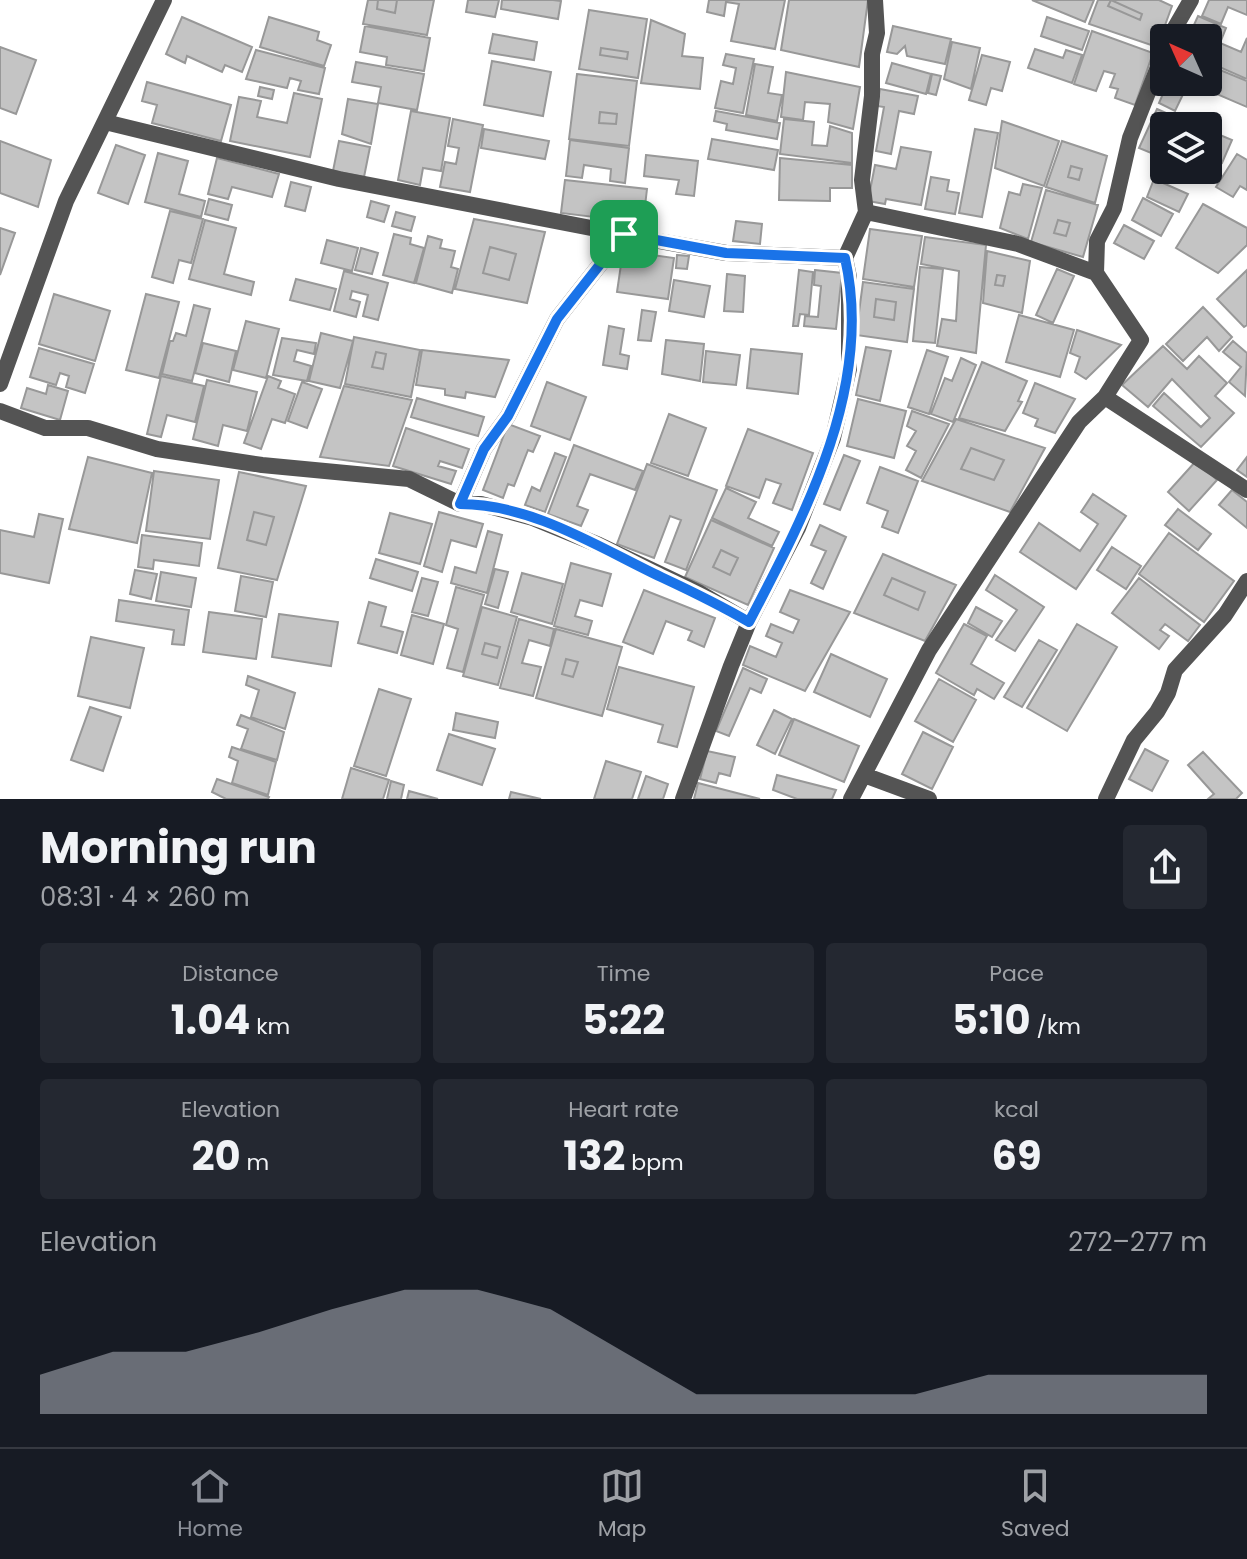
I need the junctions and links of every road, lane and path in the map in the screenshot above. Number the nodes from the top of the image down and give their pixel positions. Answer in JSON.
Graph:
{"nodes":[{"id":1,"x":164,"y":0,"type":"edge"},
{"id":2,"x":875,"y":0,"type":"edge"},
{"id":3,"x":1191,"y":0,"type":"edge"},
{"id":4,"x":1177,"y":24,"type":"edge"},
{"id":5,"x":1150,"y":87,"type":"edge"},
{"id":6,"x":105,"y":122,"type":"junction"},
{"id":7,"x":866,"y":212,"type":"junction"},
{"id":8,"x":624,"y":234,"type":"junction"},
{"id":9,"x":845,"y":258,"type":"junction"},
{"id":10,"x":1096,"y":273,"type":"junction"},
{"id":11,"x":0,"y":384,"type":"edge"},
{"id":12,"x":1105,"y":397,"type":"junction"},
{"id":13,"x":0,"y":411,"type":"edge"},
{"id":14,"x":1247,"y":490,"type":"edge"},
{"id":15,"x":460,"y":504,"type":"junction"},
{"id":16,"x":1247,"y":581,"type":"edge"},
{"id":17,"x":749,"y":622,"type":"junction"},
{"id":18,"x":864,"y":775,"type":"junction"},
{"id":19,"x":683,"y":799,"type":"edge"},
{"id":20,"x":851,"y":799,"type":"edge"},
{"id":21,"x":929,"y":799,"type":"edge"},
{"id":22,"x":1106,"y":799,"type":"edge"}],
"edges":[{"from":1,"to":6,"type":"street"},
{"from":2,"to":7,"type":"street"},
{"from":3,"to":4,"type":"street"},
{"from":5,"to":10,"type":"street"},
{"from":6,"to":8,"type":"street"},
{"from":6,"to":11,"type":"street"},
{"from":7,"to":9,"type":"street"},
{"from":7,"to":10,"type":"street"},
{"from":8,"to":9,"type":"street"},
{"from":8,"to":15,"type":"street"},
{"from":9,"to":17,"type":"street"},
{"from":10,"to":12,"type":"street"},
{"from":12,"to":14,"type":"street"},
{"from":12,"to":18,"type":"street"},
{"from":13,"to":15,"type":"street"},
{"from":15,"to":17,"type":"street"},
{"from":16,"to":22,"type":"street"},
{"from":17,"to":19,"type":"street"},
{"from":18,"to":20,"type":"street"},
{"from":18,"to":21,"type":"street"}]}
